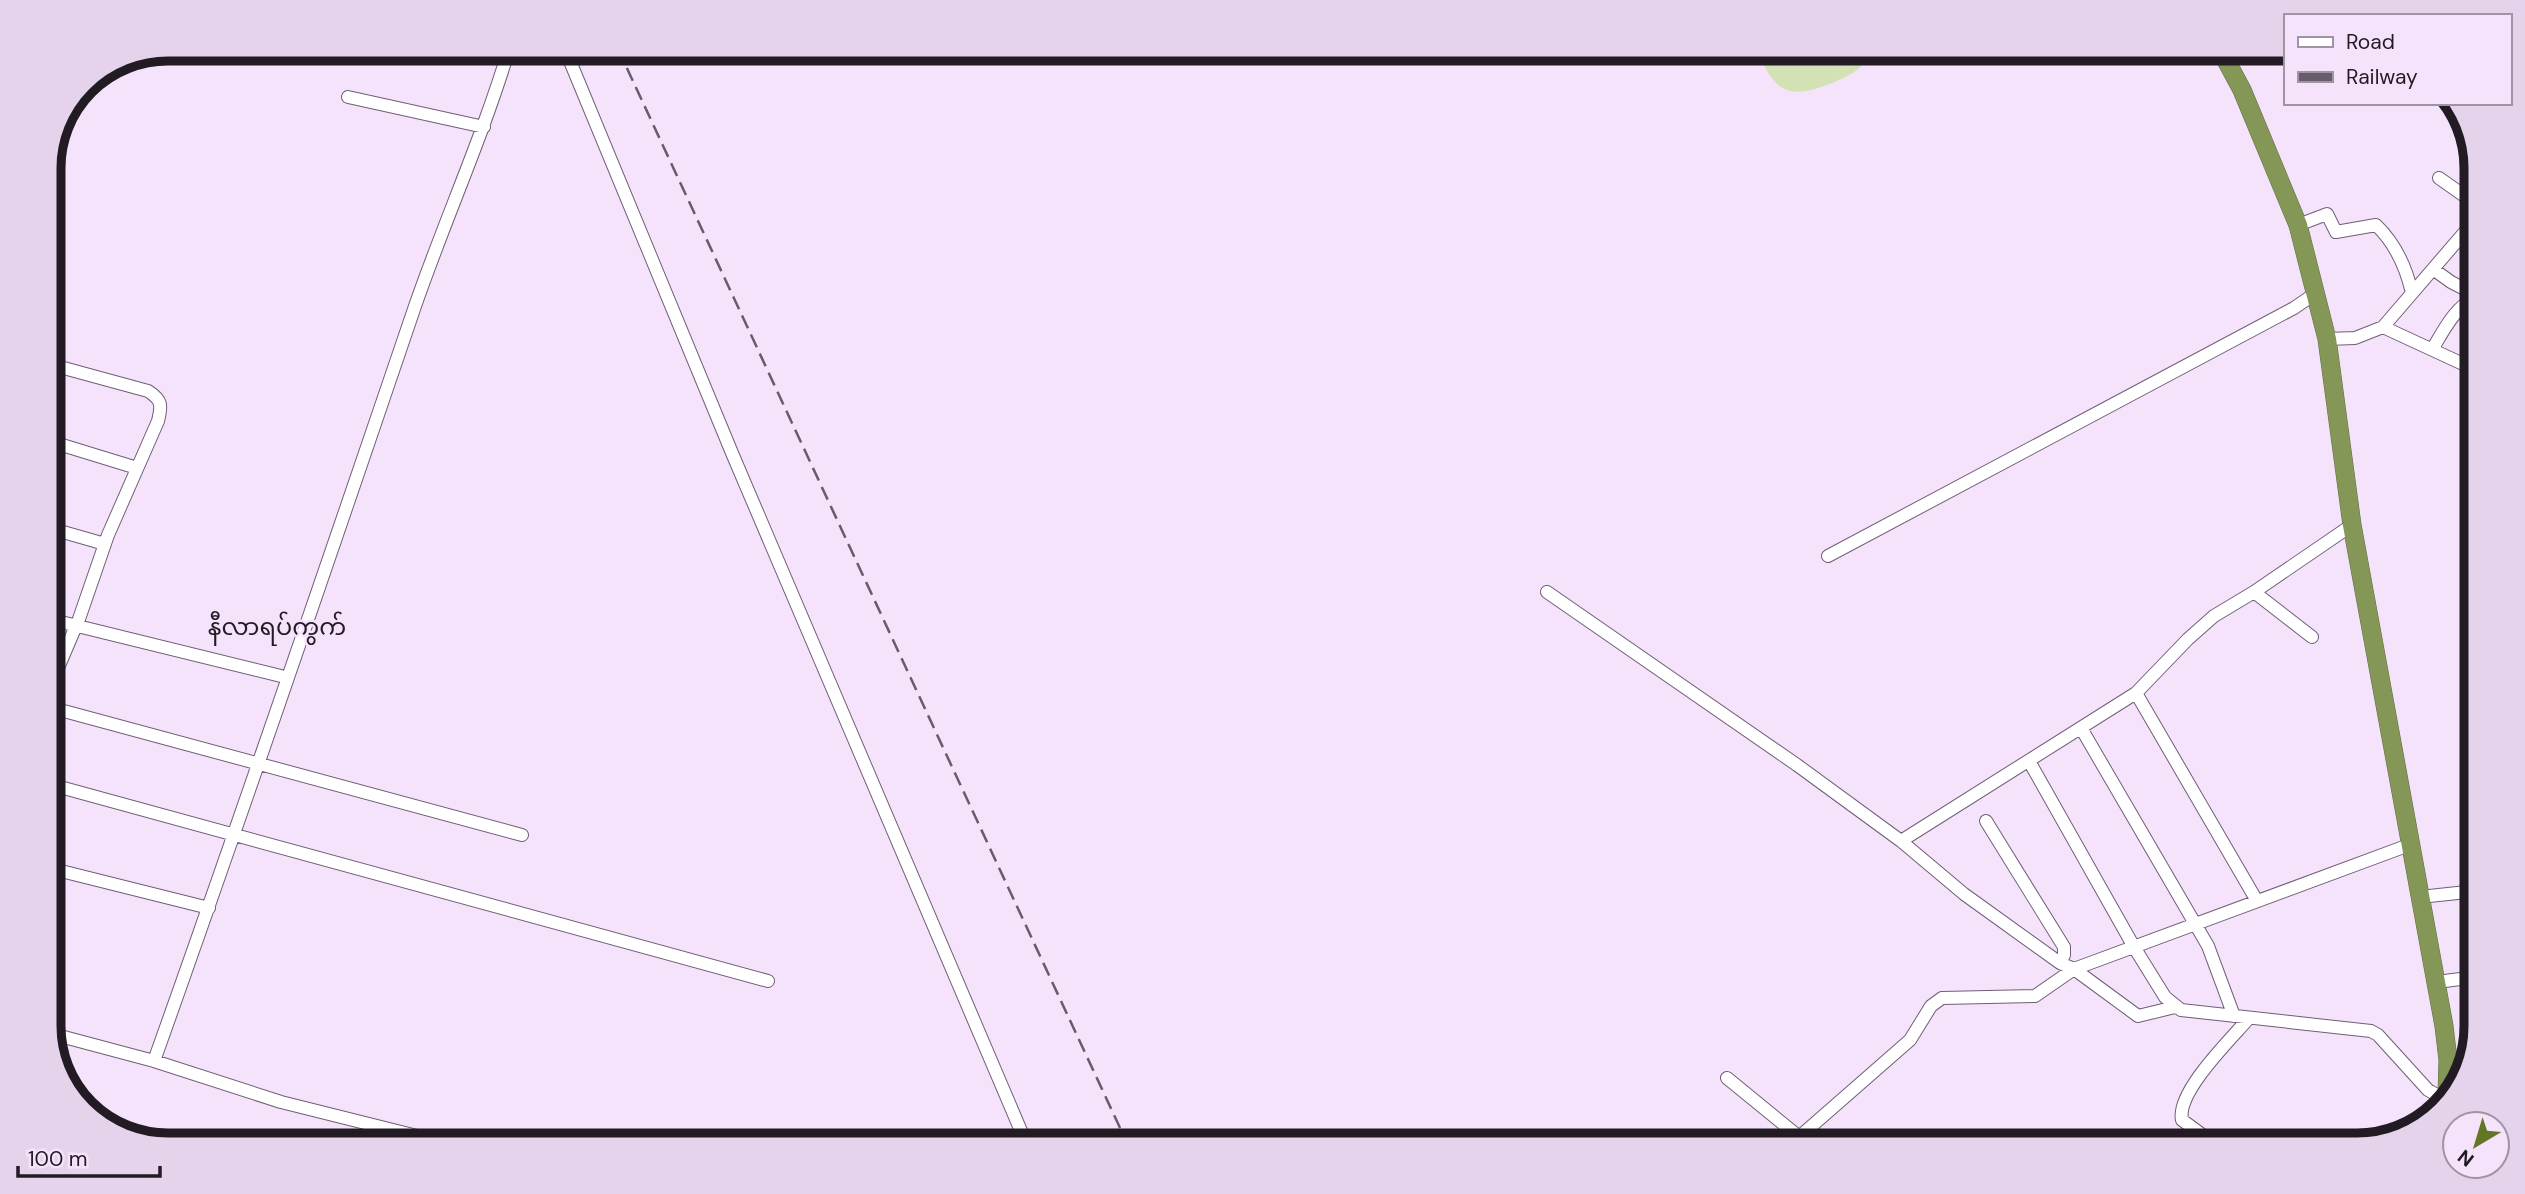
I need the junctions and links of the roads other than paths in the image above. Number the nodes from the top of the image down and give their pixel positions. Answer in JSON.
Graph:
{"nodes":[{"id":1,"x":505,"y":61,"type":"edge"},
{"id":2,"x":570,"y":61,"type":"edge"},
{"id":3,"x":2226,"y":61,"type":"edge"},
{"id":4,"x":348,"y":97,"type":"dead end"},
{"id":5,"x":484,"y":127,"type":"junction"},
{"id":6,"x":2439,"y":178,"type":"dead end"},
{"id":7,"x":2464,"y":196,"type":"edge"},
{"id":8,"x":2298,"y":225,"type":"junction"},
{"id":9,"x":2464,"y":233,"type":"edge"},
{"id":10,"x":2433,"y":269,"type":"junction"},
{"id":11,"x":2464,"y":289,"type":"edge"},
{"id":12,"x":2316,"y":293,"type":"junction"},
{"id":13,"x":2412,"y":293,"type":"junction"},
{"id":14,"x":2464,"y":305,"type":"edge"},
{"id":15,"x":2383,"y":327,"type":"junction"},
{"id":16,"x":2327,"y":339,"type":"junction"},
{"id":17,"x":2433,"y":348,"type":"junction"},
{"id":18,"x":2464,"y":364,"type":"edge"},
{"id":19,"x":61,"y":368,"type":"edge"},
{"id":20,"x":61,"y":445,"type":"edge"},
{"id":21,"x":137,"y":468,"type":"junction"},
{"id":22,"x":2353,"y":525,"type":"junction"},
{"id":23,"x":61,"y":531,"type":"edge"},
{"id":24,"x":105,"y":544,"type":"junction"},
{"id":25,"x":1828,"y":556,"type":"dead end"},
{"id":26,"x":1547,"y":592,"type":"dead end"},
{"id":27,"x":2255,"y":592,"type":"junction"},
{"id":28,"x":61,"y":622,"type":"edge"},
{"id":29,"x":76,"y":626,"type":"junction"},
{"id":30,"x":2312,"y":637,"type":"dead end"},
{"id":31,"x":61,"y":661,"type":"edge"},
{"id":32,"x":281,"y":676,"type":"dead end"},
{"id":33,"x":2136,"y":693,"type":"junction"},
{"id":34,"x":61,"y":710,"type":"edge"},
{"id":35,"x":2081,"y":728,"type":"junction"},
{"id":36,"x":2029,"y":761,"type":"junction"},
{"id":37,"x":260,"y":764,"type":"junction"},
{"id":38,"x":61,"y":786,"type":"edge"},
{"id":39,"x":1986,"y":821,"type":"dead end"},
{"id":40,"x":236,"y":835,"type":"junction"},
{"id":41,"x":522,"y":835,"type":"dead end"},
{"id":42,"x":1902,"y":841,"type":"junction"},
{"id":43,"x":2409,"y":845,"type":"junction"},
{"id":44,"x":61,"y":871,"type":"edge"},
{"id":45,"x":2464,"y":892,"type":"edge"},
{"id":46,"x":2420,"y":897,"type":"junction"},
{"id":47,"x":2257,"y":901,"type":"junction"},
{"id":48,"x":209,"y":908,"type":"junction"},
{"id":49,"x":2196,"y":924,"type":"junction"},
{"id":50,"x":2134,"y":947,"type":"junction"},
{"id":51,"x":2060,"y":963,"type":"junction"},
{"id":52,"x":2074,"y":969,"type":"junction"},
{"id":53,"x":2464,"y":979,"type":"edge"},
{"id":54,"x":768,"y":981,"type":"dead end"},
{"id":55,"x":2437,"y":982,"type":"junction"},
{"id":56,"x":2175,"y":1007,"type":"junction"},
{"id":57,"x":2234,"y":1016,"type":"junction"},
{"id":58,"x":2249,"y":1018,"type":"junction"},
{"id":59,"x":61,"y":1036,"type":"edge"},
{"id":60,"x":154,"y":1061,"type":"junction"},
{"id":61,"x":1727,"y":1078,"type":"dead end"},
{"id":62,"x":2446,"y":1083,"type":"edge"},
{"id":63,"x":2438,"y":1094,"type":"edge"},
{"id":64,"x":405,"y":1133,"type":"edge"},
{"id":65,"x":1022,"y":1133,"type":"edge"},
{"id":66,"x":1790,"y":1133,"type":"edge"},
{"id":67,"x":1810,"y":1133,"type":"edge"},
{"id":68,"x":2200,"y":1133,"type":"edge"}],
"edges":[{"from":1,"to":5,"type":"street"},
{"from":2,"to":65,"type":"street"},
{"from":3,"to":8,"type":"highway"},
{"from":4,"to":5,"type":"street"},
{"from":5,"to":37,"type":"street"},
{"from":6,"to":7,"type":"street"},
{"from":8,"to":12,"type":"highway"},
{"from":8,"to":13,"type":"street"},
{"from":9,"to":10,"type":"street"},
{"from":10,"to":11,"type":"street"},
{"from":10,"to":13,"type":"street"},
{"from":12,"to":16,"type":"highway"},
{"from":12,"to":25,"type":"street"},
{"from":13,"to":15,"type":"street"},
{"from":14,"to":17,"type":"street"},
{"from":15,"to":16,"type":"street"},
{"from":15,"to":17,"type":"street"},
{"from":16,"to":22,"type":"highway"},
{"from":17,"to":18,"type":"street"},
{"from":19,"to":21,"type":"street"},
{"from":20,"to":21,"type":"street"},
{"from":21,"to":24,"type":"street"},
{"from":22,"to":27,"type":"street"},
{"from":22,"to":43,"type":"highway"},
{"from":23,"to":24,"type":"street"},
{"from":24,"to":29,"type":"street"},
{"from":26,"to":42,"type":"street"},
{"from":27,"to":30,"type":"street"},
{"from":27,"to":33,"type":"street"},
{"from":28,"to":29,"type":"street"},
{"from":29,"to":31,"type":"street"},
{"from":29,"to":32,"type":"street"},
{"from":33,"to":35,"type":"street"},
{"from":33,"to":47,"type":"street"},
{"from":34,"to":37,"type":"street"},
{"from":35,"to":36,"type":"street"},
{"from":35,"to":49,"type":"street"},
{"from":36,"to":42,"type":"street"},
{"from":36,"to":50,"type":"street"},
{"from":37,"to":40,"type":"street"},
{"from":37,"to":41,"type":"street"},
{"from":38,"to":40,"type":"street"},
{"from":39,"to":51,"type":"street"},
{"from":40,"to":48,"type":"street"},
{"from":40,"to":54,"type":"street"},
{"from":42,"to":51,"type":"street"},
{"from":43,"to":46,"type":"highway"},
{"from":43,"to":47,"type":"street"},
{"from":44,"to":48,"type":"street"},
{"from":45,"to":46,"type":"street"},
{"from":46,"to":55,"type":"highway"},
{"from":47,"to":49,"type":"street"},
{"from":48,"to":60,"type":"street"},
{"from":49,"to":50,"type":"street"},
{"from":49,"to":57,"type":"street"},
{"from":50,"to":52,"type":"street"},
{"from":50,"to":56,"type":"street"},
{"from":51,"to":52,"type":"street"},
{"from":52,"to":56,"type":"street"},
{"from":52,"to":67,"type":"street"},
{"from":53,"to":55,"type":"street"},
{"from":55,"to":62,"type":"highway"},
{"from":56,"to":57,"type":"street"},
{"from":57,"to":58,"type":"street"},
{"from":58,"to":63,"type":"street"},
{"from":58,"to":68,"type":"street"},
{"from":59,"to":60,"type":"street"},
{"from":60,"to":64,"type":"street"},
{"from":61,"to":66,"type":"street"}]}
